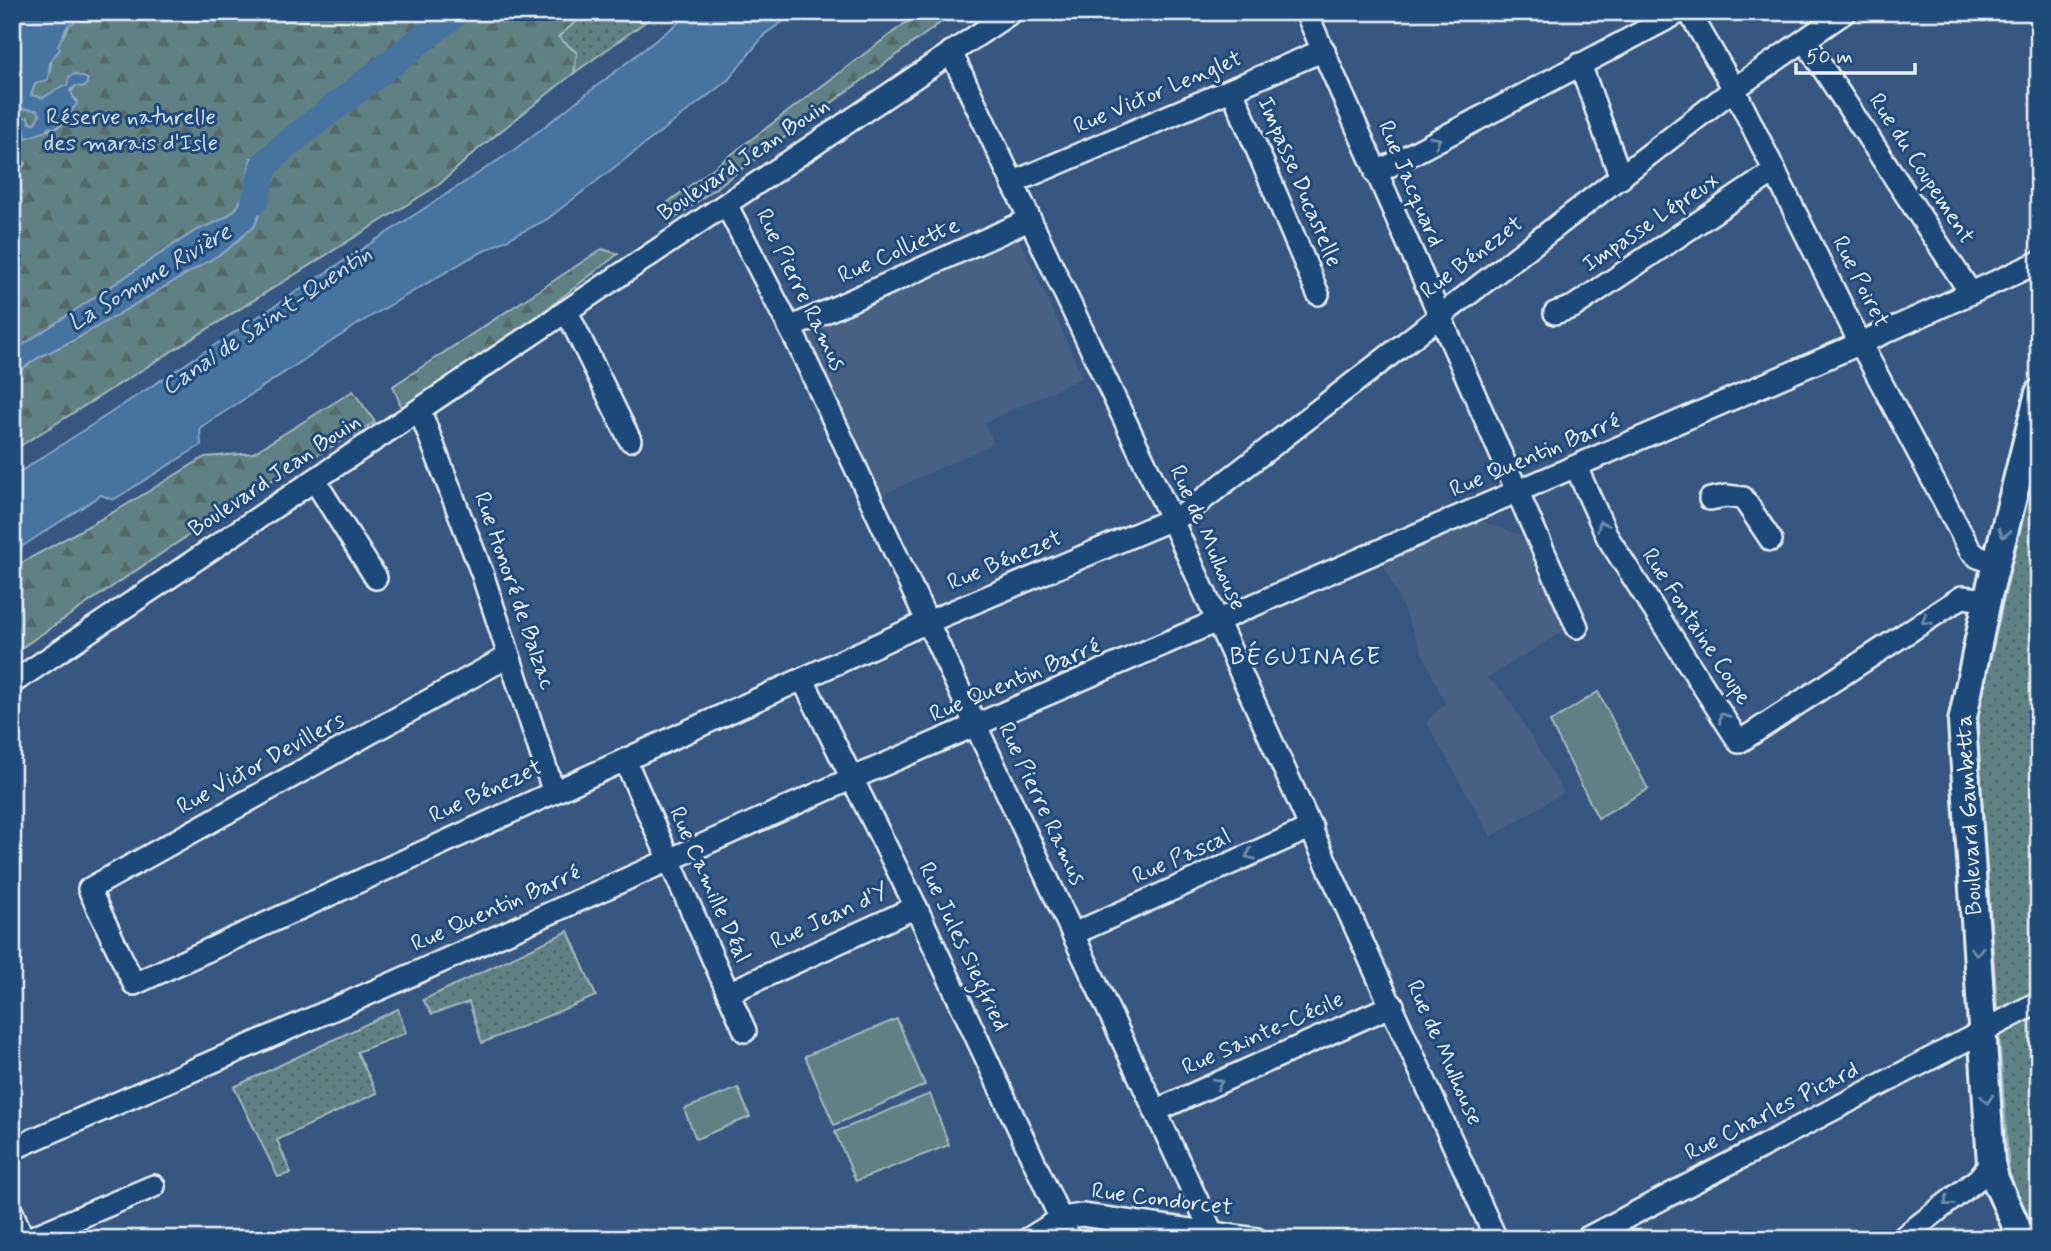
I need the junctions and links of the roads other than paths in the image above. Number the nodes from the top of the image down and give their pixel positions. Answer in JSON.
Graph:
{"nodes":[{"id":1,"x":1012,"y":12,"type":"edge"},
{"id":2,"x":1306,"y":12,"type":"edge"},
{"id":3,"x":1680,"y":12,"type":"edge"},
{"id":4,"x":1689,"y":12,"type":"edge"},
{"id":5,"x":1845,"y":12,"type":"edge"},
{"id":6,"x":1805,"y":41,"type":"junction"},
{"id":7,"x":1324,"y":50,"type":"junction"},
{"id":8,"x":951,"y":52,"type":"junction"},
{"id":9,"x":1580,"y":64,"type":"junction"},
{"id":10,"x":1734,"y":89,"type":"junction"},
{"id":11,"x":1232,"y":90,"type":"junction"},
{"id":12,"x":1774,"y":171,"type":"junction"},
{"id":13,"x":1376,"y":173,"type":"junction"},
{"id":14,"x":1621,"y":178,"type":"junction"},
{"id":15,"x":1012,"y":183,"type":"junction"},
{"id":16,"x":726,"y":204,"type":"junction"},
{"id":17,"x":1029,"y":220,"type":"junction"},
{"id":18,"x":2039,"y":262,"type":"edge"},
{"id":19,"x":1970,"y":292,"type":"junction"},
{"id":20,"x":1318,"y":294,"type":"dead end"},
{"id":21,"x":567,"y":312,"type":"junction"},
{"id":22,"x":1555,"y":313,"type":"dead end"},
{"id":23,"x":1438,"y":316,"type":"junction"},
{"id":24,"x":790,"y":328,"type":"junction"},
{"id":25,"x":1861,"y":343,"type":"junction"},
{"id":26,"x":2039,"y":393,"type":"edge"},
{"id":27,"x":420,"y":411,"type":"junction"},
{"id":28,"x":630,"y":440,"type":"dead end"},
{"id":29,"x":2030,"y":464,"type":"edge"},
{"id":30,"x":1576,"y":467,"type":"junction"},
{"id":31,"x":315,"y":481,"type":"junction"},
{"id":32,"x":1515,"y":492,"type":"junction"},
{"id":33,"x":1710,"y":499,"type":"dead end"},
{"id":34,"x":1171,"y":518,"type":"junction"},
{"id":35,"x":1771,"y":540,"type":"dead end"},
{"id":36,"x":1996,"y":563,"type":"junction"},
{"id":37,"x":376,"y":578,"type":"dead end"},
{"id":38,"x":1987,"y":600,"type":"junction"},
{"id":39,"x":1216,"y":621,"type":"junction"},
{"id":40,"x":928,"y":622,"type":"junction"},
{"id":41,"x":1577,"y":627,"type":"dead end"},
{"id":42,"x":509,"y":656,"type":"junction"},
{"id":43,"x":803,"y":680,"type":"junction"},
{"id":44,"x":12,"y":683,"type":"edge"},
{"id":45,"x":976,"y":726,"type":"junction"},
{"id":46,"x":625,"y":760,"type":"junction"},
{"id":47,"x":853,"y":778,"type":"junction"},
{"id":48,"x":553,"y":790,"type":"junction"},
{"id":49,"x":1312,"y":827,"type":"junction"},
{"id":50,"x":670,"y":861,"type":"junction"},
{"id":51,"x":916,"y":907,"type":"junction"},
{"id":52,"x":1073,"y":934,"type":"junction"},
{"id":53,"x":114,"y":942,"type":"joint"},
{"id":54,"x":728,"y":993,"type":"junction"},
{"id":55,"x":2039,"y":1002,"type":"edge"},
{"id":56,"x":1393,"y":1005,"type":"junction"},
{"id":57,"x":745,"y":1031,"type":"dead end"},
{"id":58,"x":1983,"y":1031,"type":"junction"},
{"id":59,"x":1155,"y":1111,"type":"junction"},
{"id":60,"x":12,"y":1149,"type":"edge"},
{"id":61,"x":1991,"y":1163,"type":"junction"},
{"id":62,"x":154,"y":1186,"type":"dead end"},
{"id":63,"x":12,"y":1212,"type":"edge"},
{"id":64,"x":1062,"y":1218,"type":"junction"},
{"id":65,"x":1213,"y":1235,"type":"edge"},
{"id":66,"x":23,"y":1239,"type":"edge"},
{"id":67,"x":28,"y":1239,"type":"edge"},
{"id":68,"x":1028,"y":1239,"type":"edge"},
{"id":69,"x":1070,"y":1239,"type":"edge"},
{"id":70,"x":1256,"y":1239,"type":"edge"},
{"id":71,"x":1496,"y":1239,"type":"edge"},
{"id":72,"x":1585,"y":1239,"type":"edge"},
{"id":73,"x":1901,"y":1239,"type":"edge"},
{"id":74,"x":2022,"y":1239,"type":"edge"}],
"edges":[{"from":1,"to":8,"type":"street","name":"Boulevard Jean Bouin"},
{"from":2,"to":7,"type":"street","name":"Rue Jacquard"},
{"from":3,"to":9,"type":"street"},
{"from":4,"to":10,"type":"street","name":"Rue Poiret"},
{"from":5,"to":6,"type":"street","name":"Rue Bénezet"},
{"from":6,"to":10,"type":"street","name":"Rue Bénezet"},
{"from":6,"to":19,"type":"street","name":"Rue du Coupement"},
{"from":7,"to":11,"type":"street","name":"Rue Victor Lenglet"},
{"from":7,"to":13,"type":"street","name":"Rue Jacquard"},
{"from":8,"to":15,"type":"street","name":"Rue de Mulhouse"},
{"from":8,"to":16,"type":"street","name":"Boulevard Jean Bouin"},
{"from":13,"to":9,"type":"street","one_way":true},
{"from":9,"to":14,"type":"street"},
{"from":10,"to":12,"type":"street","name":"Rue Poiret"},
{"from":10,"to":14,"type":"street","name":"Rue Bénezet"},
{"from":11,"to":15,"type":"street","name":"Rue Victor Lenglet"},
{"from":11,"to":20,"type":"street","name":"Impasse Ducastelle"},
{"from":12,"to":22,"type":"street","name":"Impasse Lépreux"},
{"from":12,"to":25,"type":"street","name":"Rue Poiret"},
{"from":13,"to":23,"type":"street","name":"Rue Jacquard"},
{"from":14,"to":23,"type":"street","name":"Rue Bénezet"},
{"from":15,"to":17,"type":"street","name":"Rue de Mulhouse"},
{"from":16,"to":21,"type":"street","name":"Boulevard Jean Bouin"},
{"from":16,"to":24,"type":"street","name":"Rue Pierre Ramus"},
{"from":17,"to":24,"type":"street","name":"Rue Colliette"},
{"from":17,"to":34,"type":"street","name":"Rue de Mulhouse"},
{"from":18,"to":19,"type":"street","name":"Rue Quentin Barré"},
{"from":19,"to":25,"type":"street","name":"Rue Quentin Barré"},
{"from":21,"to":27,"type":"street","name":"Boulevard Jean Bouin"},
{"from":21,"to":28,"type":"street"},
{"from":23,"to":32,"type":"street","name":"Rue Jacquard"},
{"from":23,"to":34,"type":"street","name":"Rue Bénezet"},
{"from":24,"to":40,"type":"street","name":"Rue Pierre Ramus"},
{"from":25,"to":30,"type":"street","name":"Rue Quentin Barré"},
{"from":25,"to":36,"type":"street","name":"Rue Poiret"},
{"from":26,"to":29,"type":"main road","name":"Boulevard Gambetta"},
{"from":27,"to":31,"type":"street","name":"Boulevard Jean Bouin"},
{"from":27,"to":42,"type":"street","name":"Rue Honoré de Balzac"},
{"from":29,"to":36,"type":"main road","name":"Boulevard Gambetta","one_way":true},
{"from":30,"to":32,"type":"street","name":"Rue Quentin Barré"},
{"from":38,"to":30,"type":"street","name":"Rue Fontaine Coupe","one_way":true},
{"from":31,"to":37,"type":"street"},
{"from":31,"to":44,"type":"street","name":"Boulevard Jean Bouin"},
{"from":32,"to":39,"type":"street","name":"Rue Quentin Barré"},
{"from":32,"to":41,"type":"street","name":"Rue Jacquard"},
{"from":33,"to":35,"type":"street"},
{"from":34,"to":39,"type":"street","name":"Rue de Mulhouse"},
{"from":34,"to":40,"type":"street","name":"Rue Bénezet"},
{"from":36,"to":38,"type":"main road","name":"Boulevard Gambetta"},
{"from":38,"to":58,"type":"main road","name":"Boulevard Gambetta","one_way":true},
{"from":39,"to":45,"type":"street","name":"Rue Quentin Barré"},
{"from":39,"to":49,"type":"street","name":"Rue de Mulhouse"},
{"from":40,"to":43,"type":"street","name":"Rue Bénezet"},
{"from":40,"to":45,"type":"street","name":"Rue Pierre Ramus"},
{"from":42,"to":48,"type":"street","name":"Rue Honoré de Balzac"},
{"from":42,"to":53,"type":"street","name":"Rue Victor Devillers"},
{"from":43,"to":46,"type":"street","name":"Rue Bénezet"},
{"from":43,"to":47,"type":"street","name":"Rue Jules Siegfried"},
{"from":45,"to":47,"type":"street","name":"Rue Quentin Barré"},
{"from":45,"to":52,"type":"street","name":"Rue Pierre Ramus"},
{"from":46,"to":48,"type":"street","name":"Rue Bénezet"},
{"from":46,"to":50,"type":"street","name":"Rue Camille Déal"},
{"from":47,"to":50,"type":"street","name":"Rue Quentin Barré"},
{"from":47,"to":51,"type":"street","name":"Rue Jules Siegfried"},
{"from":48,"to":53,"type":"street","name":"Rue Bénezet"},
{"from":49,"to":52,"type":"street","name":"Rue Pascal","one_way":true},
{"from":49,"to":56,"type":"street","name":"Rue de Mulhouse"},
{"from":50,"to":54,"type":"street","name":"Rue Camille Déal"},
{"from":50,"to":60,"type":"street","name":"Rue Quentin Barré"},
{"from":51,"to":54,"type":"street","name":"Rue Jean d'Y"},
{"from":51,"to":64,"type":"street","name":"Rue Jules Siegfried"},
{"from":52,"to":59,"type":"street","name":"Rue Pierre Ramus"},
{"from":54,"to":57,"type":"street","name":"Rue Camille Déal"},
{"from":55,"to":58,"type":"street","name":"Rue Charles Picard"},
{"from":59,"to":56,"type":"street","name":"Rue Sainte-Cécile","one_way":true},
{"from":56,"to":71,"type":"street","name":"Rue de Mulhouse"},
{"from":58,"to":61,"type":"main road","name":"Boulevard Gambetta","one_way":true},
{"from":58,"to":72,"type":"street","name":"Rue Charles Picard"},
{"from":59,"to":65,"type":"street","name":"Rue Pierre Ramus"},
{"from":61,"to":73,"type":"street","one_way":true},
{"from":61,"to":74,"type":"main road","name":"Boulevard Gambetta"},
{"from":62,"to":67,"type":"street"},
{"from":63,"to":66,"type":"street"},
{"from":64,"to":65,"type":"street","name":"Rue Condorcet"},
{"from":64,"to":68,"type":"street"},
{"from":64,"to":69,"type":"street","name":"Rue Jules Siegfried"},
{"from":65,"to":70,"type":"street","name":"Rue Condorcet"}]}
